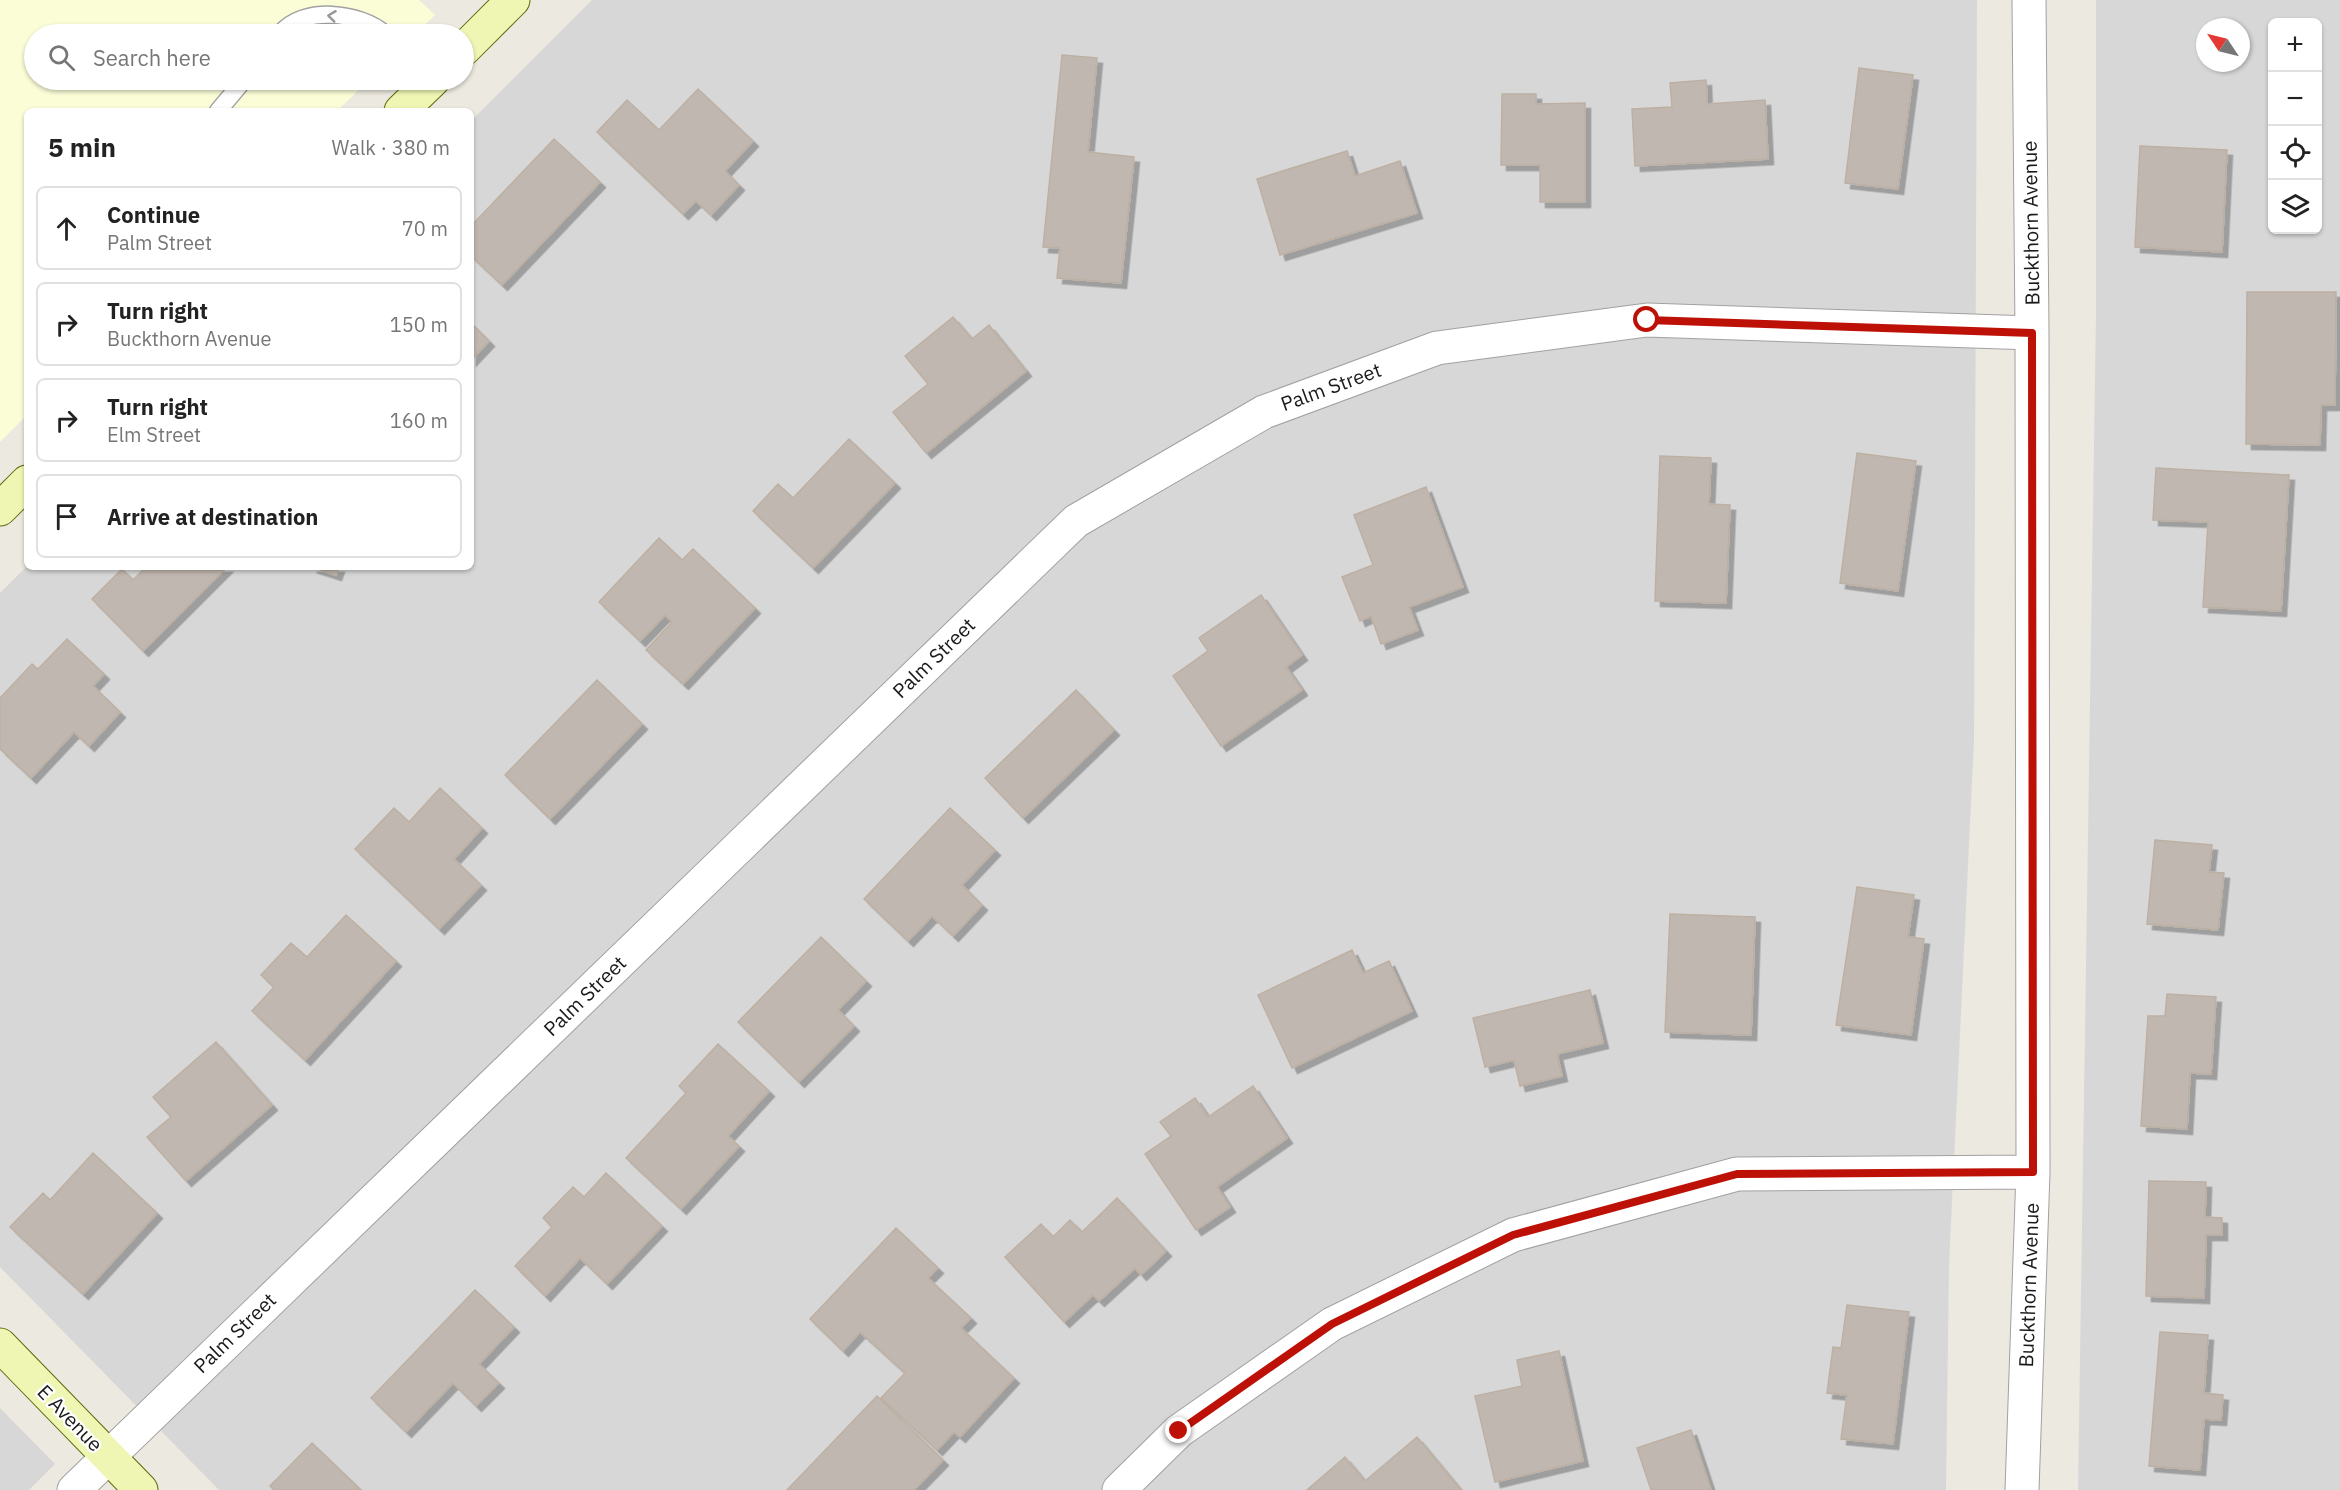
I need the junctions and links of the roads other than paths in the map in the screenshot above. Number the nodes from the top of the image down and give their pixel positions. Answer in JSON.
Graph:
{"nodes":[{"id":1,"x":513,"y":0,"type":"edge"},
{"id":2,"x":2028,"y":0,"type":"edge"},
{"id":3,"x":292,"y":24,"type":"edge"},
{"id":4,"x":374,"y":24,"type":"edge"},
{"id":5,"x":474,"y":39,"type":"edge"},
{"id":6,"x":236,"y":90,"type":"edge"},
{"id":7,"x":423,"y":90,"type":"edge"},
{"id":8,"x":221,"y":108,"type":"edge"},
{"id":9,"x":404,"y":108,"type":"edge"},
{"id":10,"x":2032,"y":333,"type":"junction"},
{"id":11,"x":24,"y":485,"type":"edge"},
{"id":12,"x":0,"y":509,"type":"edge"},
{"id":13,"x":2033,"y":1172,"type":"junction"},
{"id":14,"x":0,"y":1345,"type":"edge"},
{"id":15,"x":108,"y":1457,"type":"junction"},
{"id":16,"x":74,"y":1490,"type":"edge"},
{"id":17,"x":141,"y":1490,"type":"edge"},
{"id":18,"x":1119,"y":1490,"type":"edge"},
{"id":19,"x":2022,"y":1490,"type":"edge"}],
"edges":[{"from":1,"to":5,"type":"street"},
{"from":2,"to":10,"type":"street","name":"Buckthorn Avenue"},
{"from":4,"to":3,"type":"lane","one_way":true},
{"from":6,"to":8,"type":"lane"},
{"from":7,"to":9,"type":"street"},
{"from":10,"to":13,"type":"street","name":"Buckthorn Avenue"},
{"from":10,"to":15,"type":"street","name":"Palm Street"},
{"from":11,"to":12,"type":"street"},
{"from":13,"to":18,"type":"street"},
{"from":13,"to":19,"type":"street","name":"Buckthorn Avenue"},
{"from":14,"to":15,"type":"street","name":"E Avenue"},
{"from":15,"to":16,"type":"street","name":"Palm Street"},
{"from":15,"to":17,"type":"street","name":"E Avenue"}]}
